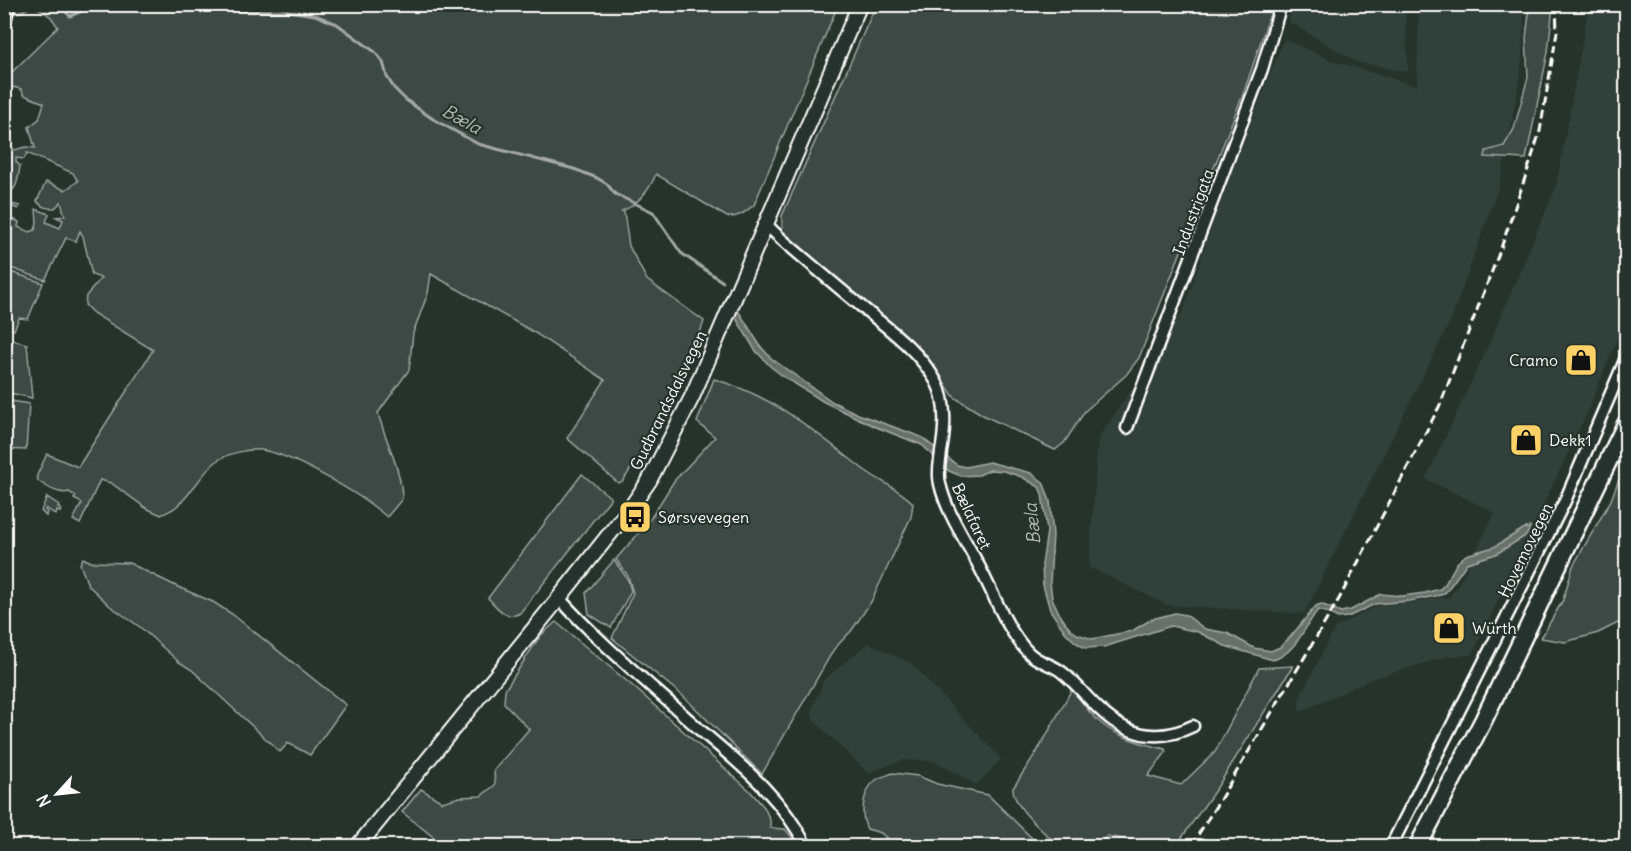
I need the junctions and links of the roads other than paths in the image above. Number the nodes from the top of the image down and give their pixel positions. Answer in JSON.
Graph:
{"nodes":[{"id":1,"x":9,"y":4,"type":"edge"},
{"id":2,"x":860,"y":4,"type":"edge"},
{"id":3,"x":1281,"y":4,"type":"edge"},
{"id":4,"x":4,"y":26,"type":"edge"},
{"id":5,"x":766,"y":224,"type":"junction"},
{"id":6,"x":1626,"y":358,"type":"edge"},
{"id":7,"x":1626,"y":424,"type":"edge"},
{"id":8,"x":1127,"y":428,"type":"dead end"},
{"id":9,"x":559,"y":598,"type":"junction"},
{"id":10,"x":1193,"y":726,"type":"dead end"},
{"id":11,"x":358,"y":846,"type":"edge"},
{"id":12,"x":806,"y":846,"type":"edge"},
{"id":13,"x":1391,"y":846,"type":"edge"},
{"id":14,"x":1418,"y":846,"type":"edge"}],
"edges":[{"from":1,"to":4,"type":"street"},
{"from":2,"to":5,"type":"main road","name":"Gudbrandsdalsvegen"},
{"from":3,"to":8,"type":"street","name":"Industrigata"},
{"from":5,"to":9,"type":"main road","name":"Gudbrandsdalsvegen"},
{"from":5,"to":10,"type":"street","name":"Bælafaret"},
{"from":6,"to":13,"type":"street","name":"Hovemovegen"},
{"from":7,"to":14,"type":"highway"},
{"from":9,"to":11,"type":"main road","name":"Gudbrandsdalsvegen"},
{"from":9,"to":12,"type":"street"}]}
